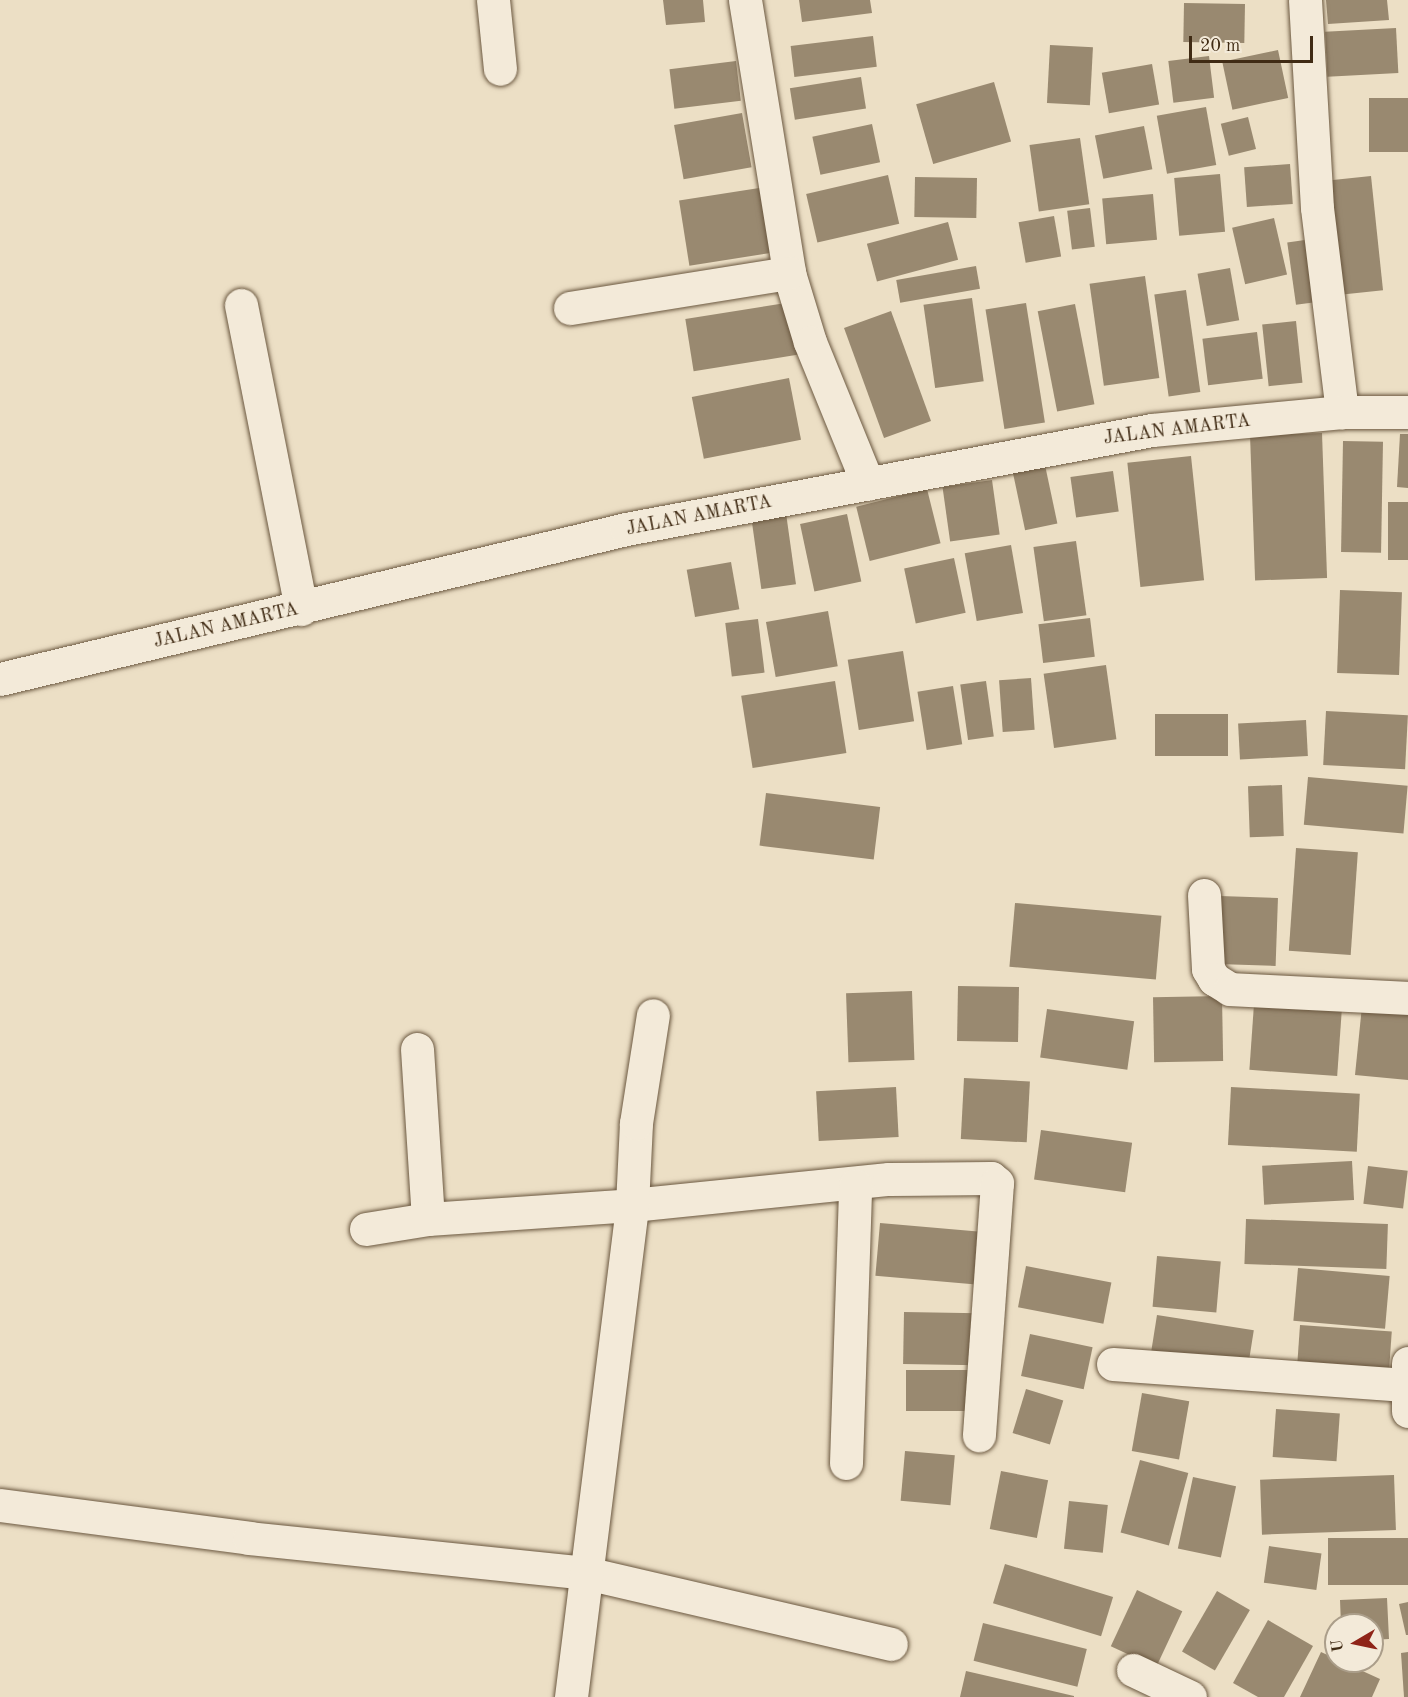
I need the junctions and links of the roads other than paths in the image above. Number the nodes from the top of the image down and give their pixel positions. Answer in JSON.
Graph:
{"nodes":[{"id":1,"x":493,"y":0,"type":"edge"},
{"id":2,"x":745,"y":0,"type":"edge"},
{"id":3,"x":1305,"y":0,"type":"edge"},
{"id":4,"x":500,"y":69,"type":"dead end"},
{"id":5,"x":789,"y":273,"type":"junction"},
{"id":6,"x":241,"y":305,"type":"dead end"},
{"id":7,"x":570,"y":308,"type":"dead end"},
{"id":8,"x":1342,"y":411,"type":"junction"},
{"id":9,"x":1408,"y":412,"type":"edge"},
{"id":10,"x":868,"y":484,"type":"junction"},
{"id":11,"x":301,"y":609,"type":"junction"},
{"id":12,"x":0,"y":679,"type":"edge"},
{"id":13,"x":1204,"y":895,"type":"dead end"},
{"id":14,"x":1408,"y":998,"type":"edge"},
{"id":15,"x":653,"y":1015,"type":"dead end"},
{"id":16,"x":417,"y":1049,"type":"dead end"},
{"id":17,"x":855,"y":1185,"type":"junction"},
{"id":18,"x":632,"y":1205,"type":"junction"},
{"id":19,"x":428,"y":1219,"type":"junction"},
{"id":20,"x":366,"y":1229,"type":"dead end"},
{"id":21,"x":1113,"y":1364,"type":"dead end"},
{"id":22,"x":1407,"y":1378,"type":"edge"},
{"id":23,"x":979,"y":1435,"type":"dead end"},
{"id":24,"x":846,"y":1463,"type":"dead end"},
{"id":25,"x":0,"y":1505,"type":"edge"},
{"id":26,"x":586,"y":1573,"type":"junction"},
{"id":27,"x":891,"y":1644,"type":"dead end"},
{"id":28,"x":1133,"y":1670,"type":"dead end"},
{"id":29,"x":571,"y":1697,"type":"edge"},
{"id":30,"x":1190,"y":1697,"type":"edge"}],
"edges":[{"from":1,"to":4,"type":"street"},
{"from":2,"to":5,"type":"street"},
{"from":3,"to":8,"type":"street"},
{"from":5,"to":7,"type":"street"},
{"from":5,"to":10,"type":"street"},
{"from":6,"to":11,"type":"street"},
{"from":8,"to":9,"type":"street","name":"JALAN AMARTA"},
{"from":8,"to":10,"type":"street","name":"JALAN AMARTA"},
{"from":10,"to":11,"type":"street","name":"JALAN AMARTA"},
{"from":11,"to":12,"type":"street","name":"JALAN AMARTA"},
{"from":13,"to":14,"type":"street"},
{"from":15,"to":18,"type":"street"},
{"from":16,"to":19,"type":"street"},
{"from":17,"to":18,"type":"street"},
{"from":17,"to":23,"type":"street"},
{"from":17,"to":24,"type":"street"},
{"from":18,"to":19,"type":"street"},
{"from":18,"to":26,"type":"street"},
{"from":19,"to":20,"type":"street"},
{"from":21,"to":22,"type":"street"},
{"from":25,"to":26,"type":"street"},
{"from":26,"to":27,"type":"street"},
{"from":26,"to":29,"type":"street"},
{"from":28,"to":30,"type":"street"}]}
